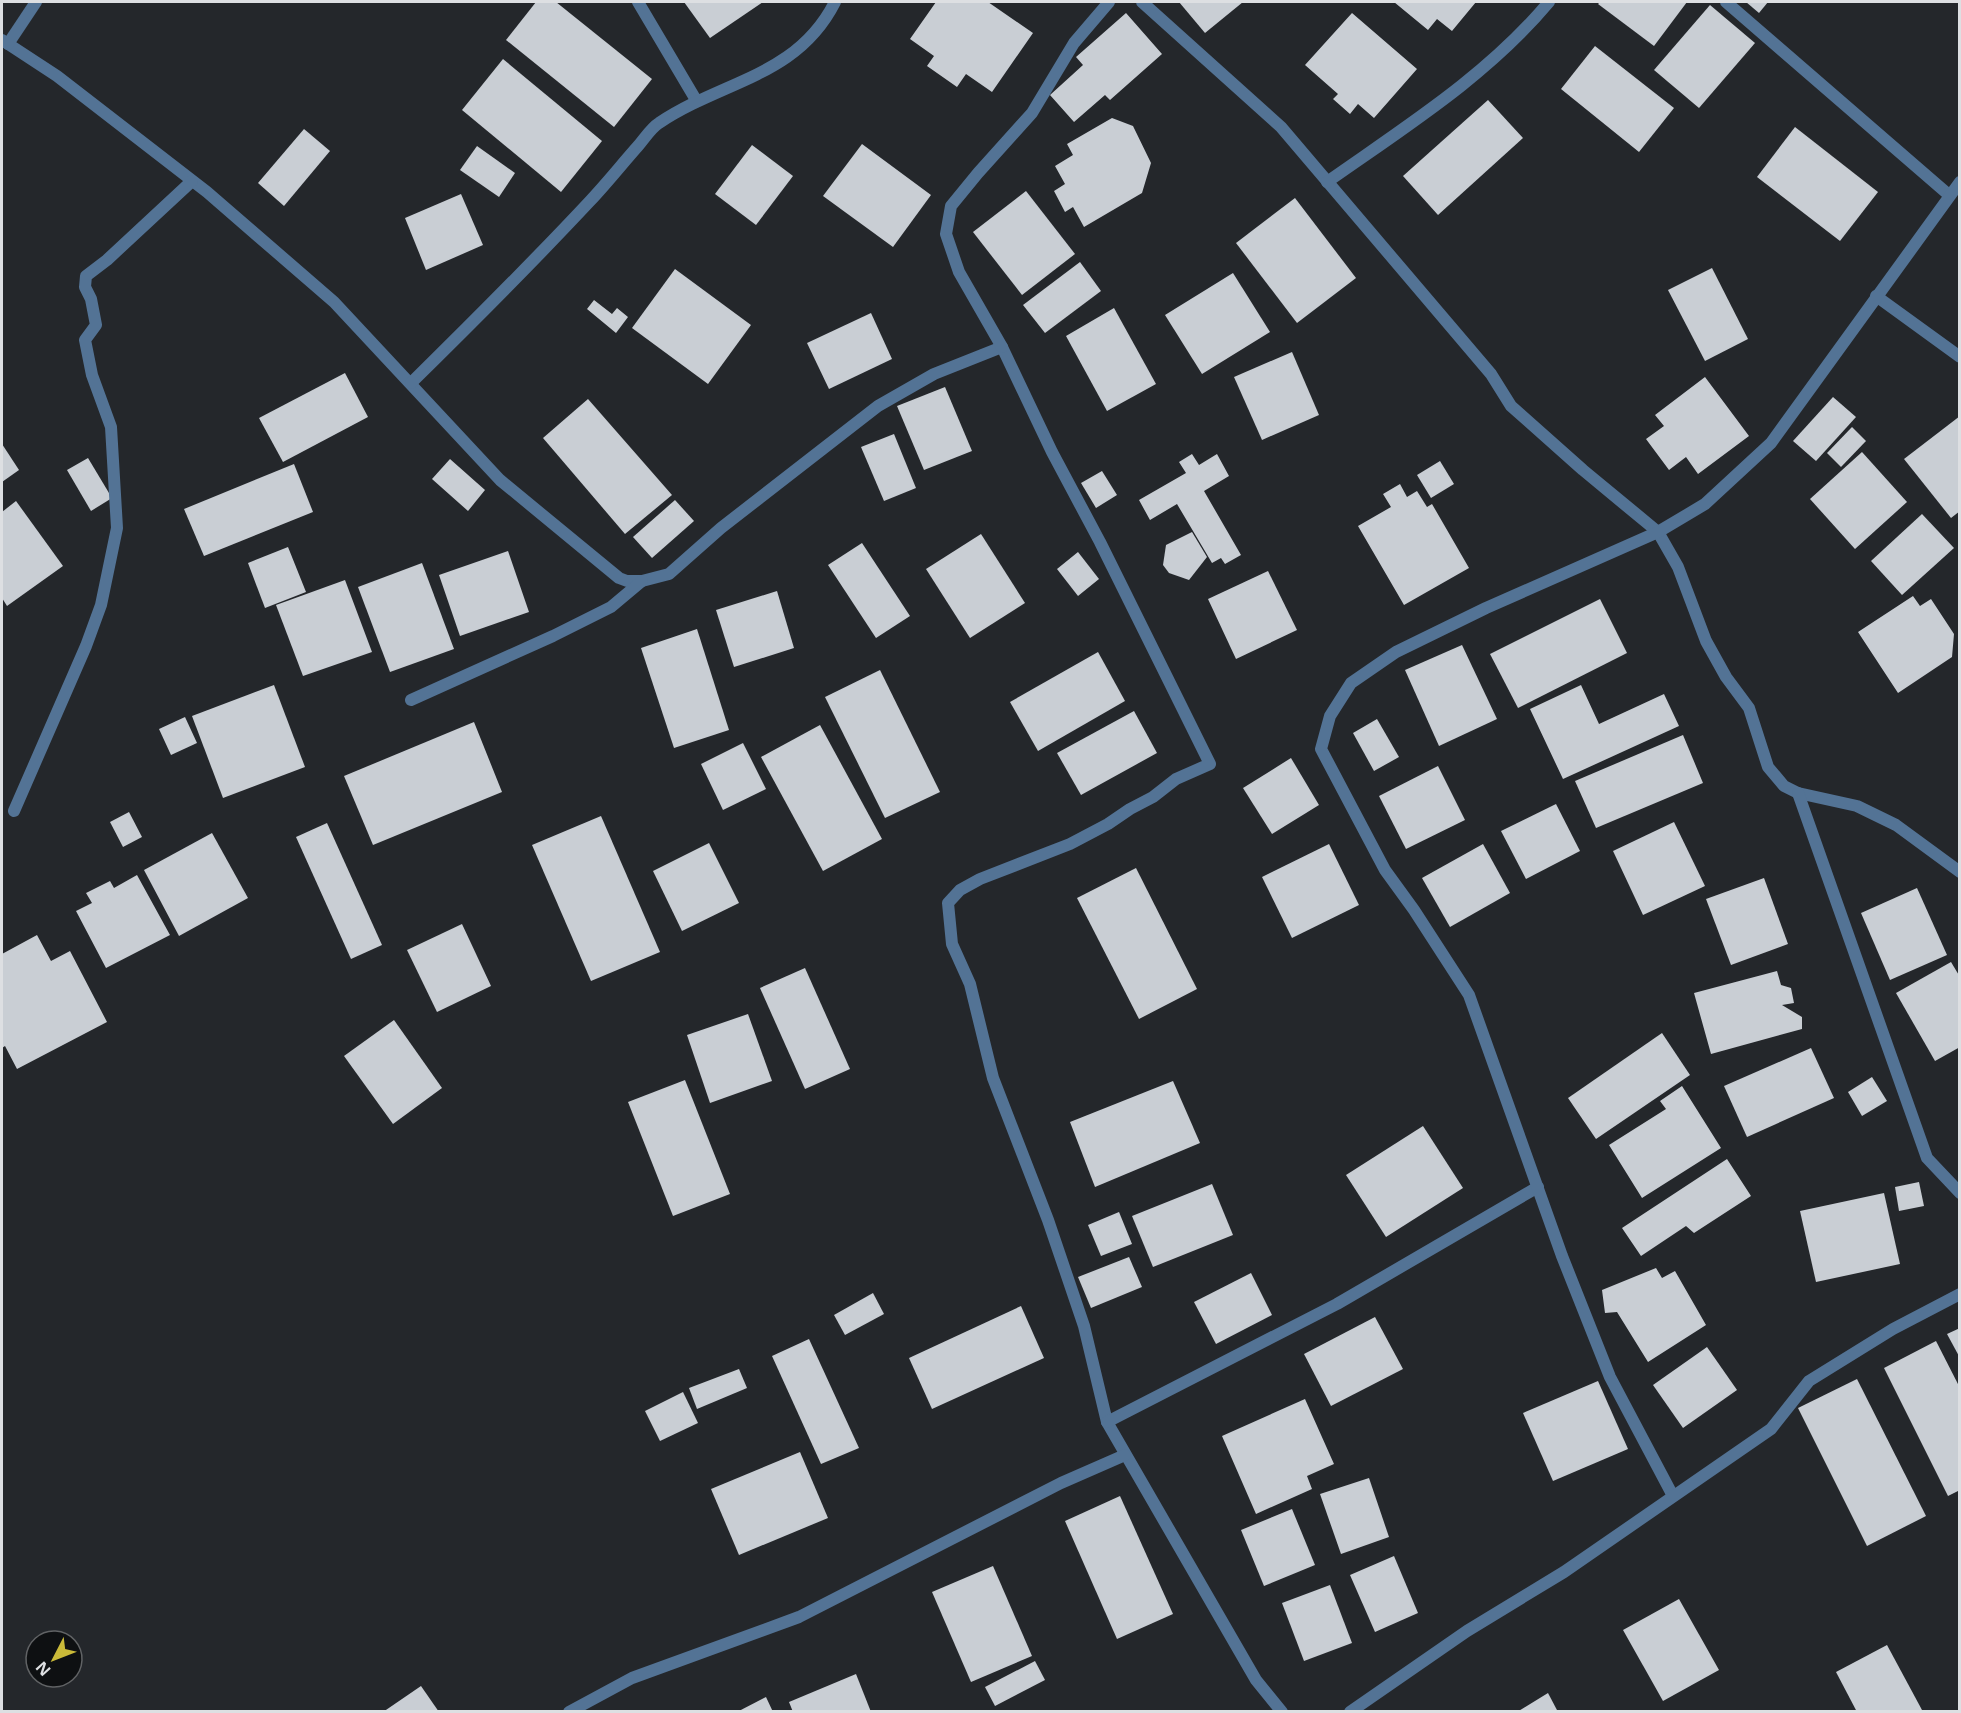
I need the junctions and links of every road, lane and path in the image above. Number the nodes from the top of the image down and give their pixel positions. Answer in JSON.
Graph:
{"nodes":[{"id":1,"x":36,"y":2,"type":"edge"},
{"id":2,"x":638,"y":2,"type":"edge"},
{"id":3,"x":835,"y":2,"type":"edge"},
{"id":4,"x":1109,"y":2,"type":"edge"},
{"id":5,"x":1142,"y":2,"type":"edge"},
{"id":6,"x":1549,"y":2,"type":"edge"},
{"id":7,"x":1726,"y":2,"type":"edge"},
{"id":8,"x":5,"y":42,"type":"edge"},
{"id":9,"x":696,"y":100,"type":"junction"},
{"id":10,"x":192,"y":181,"type":"junction"},
{"id":11,"x":1327,"y":182,"type":"junction"},
{"id":12,"x":1959,"y":182,"type":"edge"},
{"id":13,"x":1949,"y":195,"type":"junction"},
{"id":14,"x":1876,"y":296,"type":"junction"},
{"id":15,"x":1002,"y":347,"type":"junction"},
{"id":16,"x":1959,"y":357,"type":"edge"},
{"id":17,"x":411,"y":383,"type":"junction"},
{"id":18,"x":1658,"y":532,"type":"junction"},
{"id":19,"x":642,"y":581,"type":"junction"},
{"id":20,"x":411,"y":700,"type":"dead end"},
{"id":21,"x":1798,"y":793,"type":"junction"},
{"id":22,"x":14,"y":812,"type":"dead end"},
{"id":23,"x":1959,"y":872,"type":"edge"},
{"id":24,"x":1538,"y":1187,"type":"junction"},
{"id":25,"x":1959,"y":1193,"type":"edge"},
{"id":26,"x":1959,"y":1294,"type":"edge"},
{"id":27,"x":1107,"y":1422,"type":"junction"},
{"id":28,"x":1125,"y":1455,"type":"junction"},
{"id":29,"x":1673,"y":1496,"type":"junction"},
{"id":30,"x":569,"y":1712,"type":"edge"},
{"id":31,"x":1282,"y":1712,"type":"edge"},
{"id":32,"x":1350,"y":1712,"type":"edge"}],
"edges":[{"from":1,"to":8,"type":"street"},
{"from":2,"to":9,"type":"street"},
{"from":3,"to":9,"type":"street"},
{"from":4,"to":15,"type":"street"},
{"from":5,"to":11,"type":"street"},
{"from":6,"to":11,"type":"street"},
{"from":7,"to":13,"type":"street"},
{"from":8,"to":10,"type":"street"},
{"from":9,"to":17,"type":"street"},
{"from":10,"to":17,"type":"street"},
{"from":10,"to":22,"type":"street"},
{"from":11,"to":18,"type":"street"},
{"from":12,"to":13,"type":"street"},
{"from":13,"to":14,"type":"street"},
{"from":14,"to":16,"type":"street"},
{"from":14,"to":18,"type":"street"},
{"from":15,"to":19,"type":"street"},
{"from":15,"to":27,"type":"street"},
{"from":17,"to":19,"type":"street"},
{"from":18,"to":21,"type":"street"},
{"from":18,"to":24,"type":"street"},
{"from":19,"to":20,"type":"street"},
{"from":21,"to":23,"type":"street"},
{"from":21,"to":25,"type":"street"},
{"from":24,"to":27,"type":"street"},
{"from":24,"to":29,"type":"street"},
{"from":26,"to":29,"type":"street"},
{"from":27,"to":28,"type":"street"},
{"from":28,"to":30,"type":"street"},
{"from":28,"to":31,"type":"street"},
{"from":29,"to":32,"type":"street"}]}
